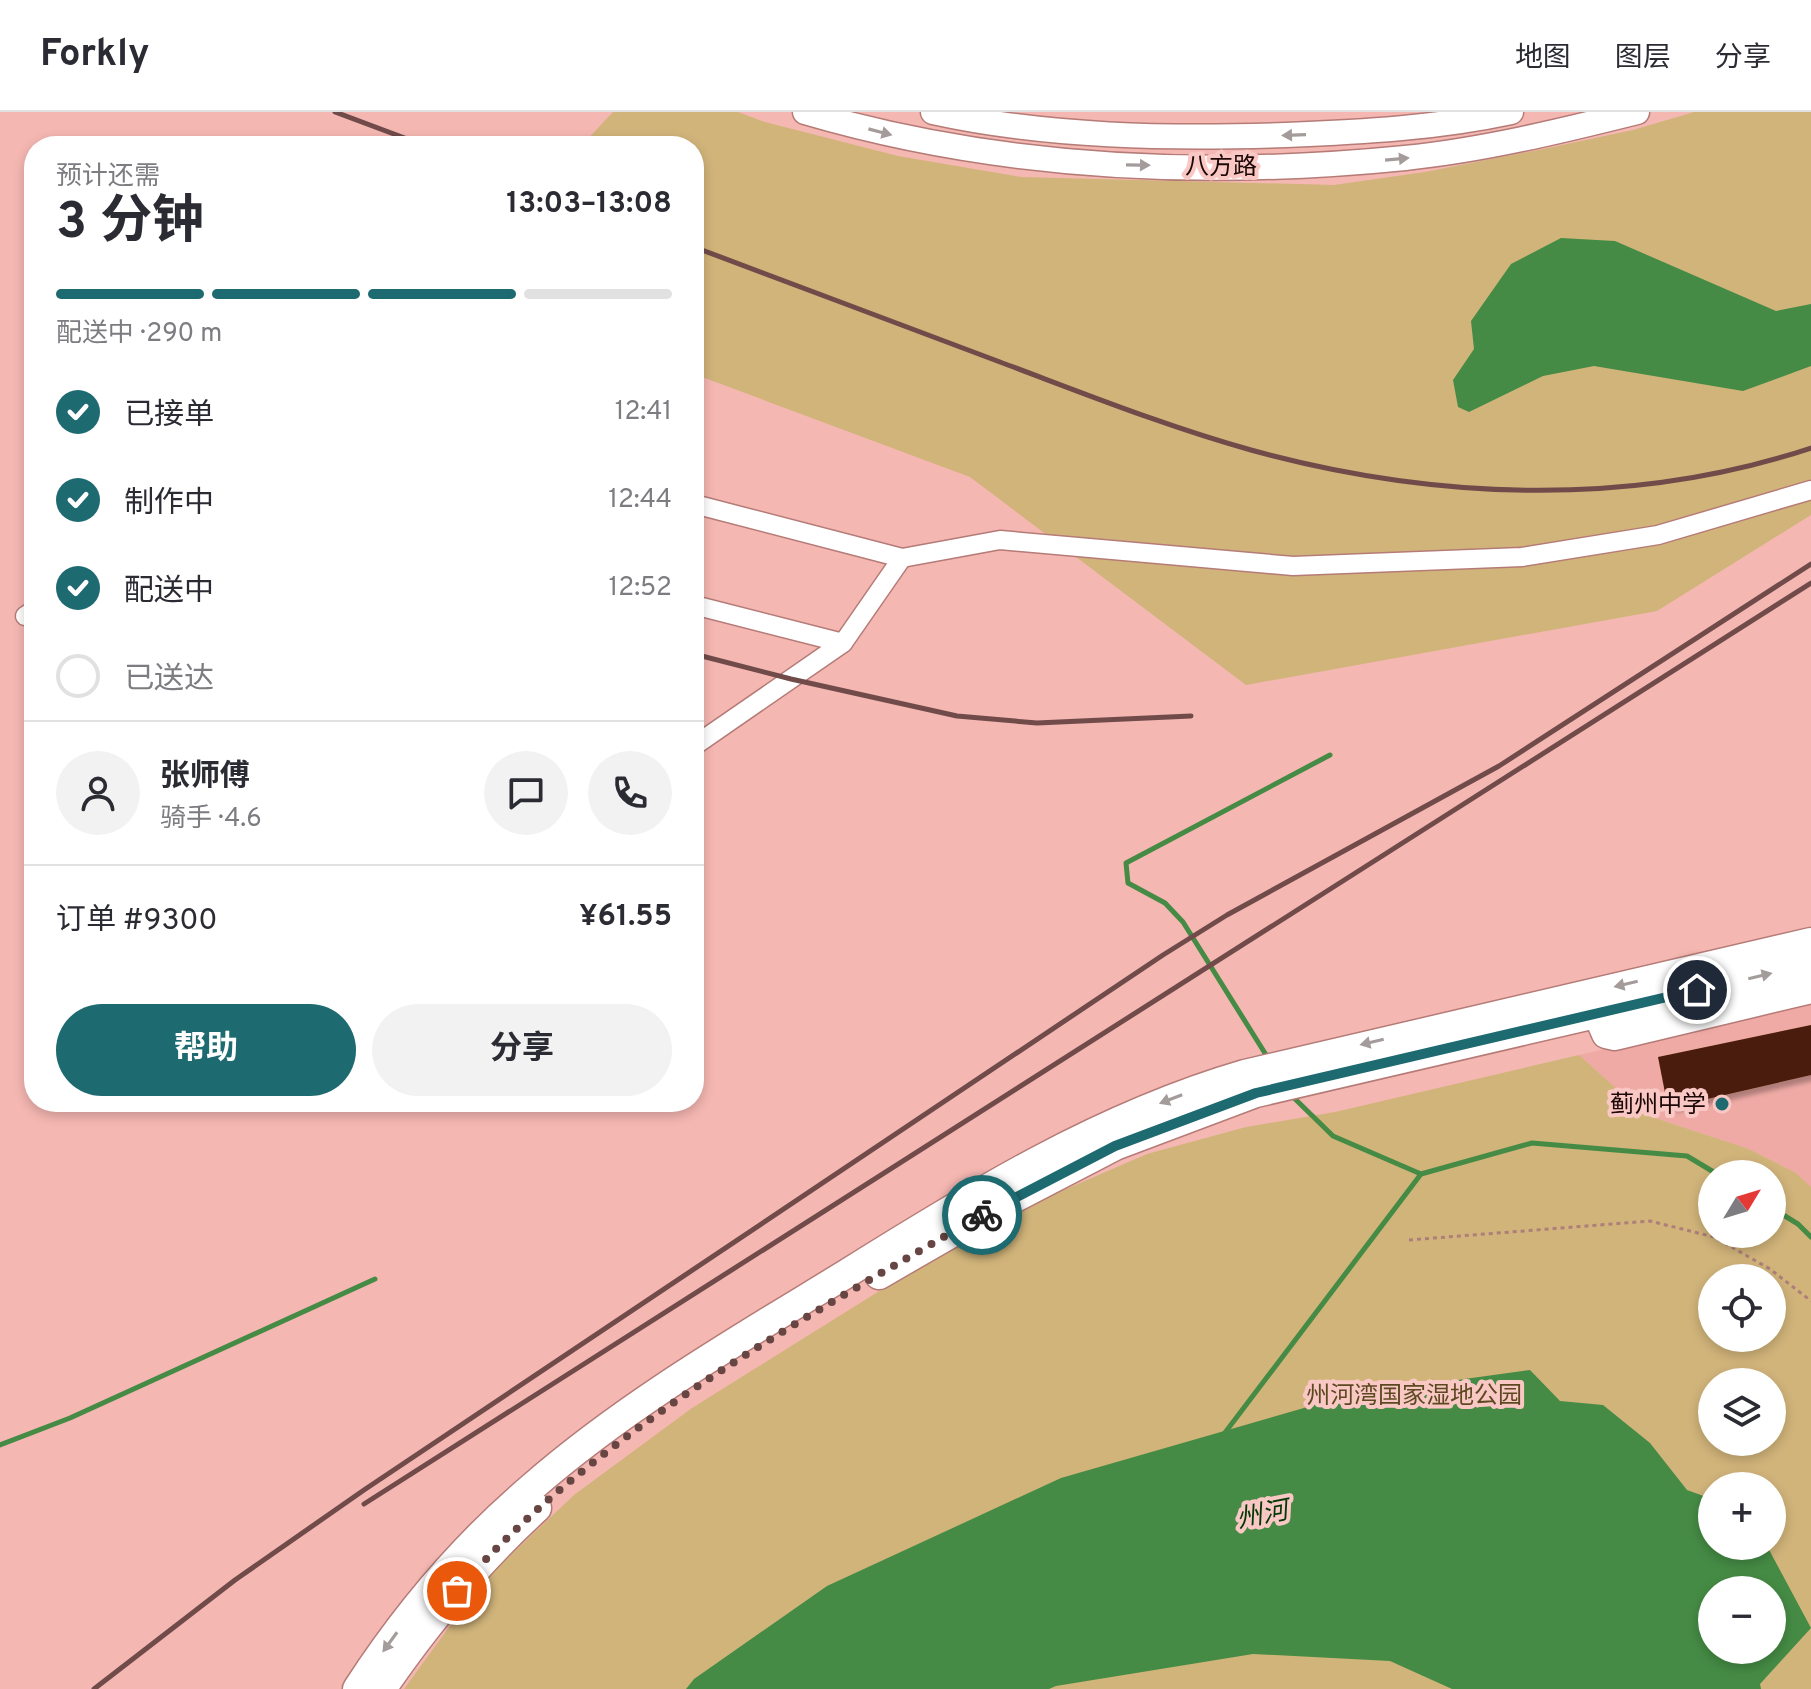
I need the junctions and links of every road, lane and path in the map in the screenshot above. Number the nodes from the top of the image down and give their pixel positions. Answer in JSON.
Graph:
{"nodes":[{"id":1,"x":805,"y":112,"type":"edge"},
{"id":2,"x":933,"y":112,"type":"edge"},
{"id":3,"x":1511,"y":112,"type":"edge"},
{"id":4,"x":1637,"y":112,"type":"edge"},
{"id":5,"x":1811,"y":490,"type":"edge"},
{"id":6,"x":704,"y":507,"type":"edge"},
{"id":7,"x":902,"y":558,"type":"junction"},
{"id":8,"x":704,"y":608,"type":"edge"},
{"id":9,"x":843,"y":643,"type":"junction"},
{"id":10,"x":704,"y":739,"type":"edge"},
{"id":11,"x":1811,"y":942,"type":"edge"},
{"id":12,"x":1811,"y":964,"type":"edge"},
{"id":13,"x":1811,"y":989,"type":"edge"},
{"id":14,"x":1597,"y":1013,"type":"junction"},
{"id":15,"x":1296,"y":1072,"type":"junction"},
{"id":16,"x":1251,"y":1083,"type":"junction"},
{"id":17,"x":1409,"y":1240,"type":"dead end"},
{"id":18,"x":1811,"y":1301,"type":"edge"},
{"id":19,"x":357,"y":1689,"type":"edge"},
{"id":20,"x":382,"y":1689,"type":"edge"}],
"edges":[{"from":1,"to":4,"type":"main road","name":"八方路","one_way":true},
{"from":3,"to":2,"type":"main road","name":"八方路","one_way":true},
{"from":5,"to":7,"type":"street"},
{"from":6,"to":7,"type":"street"},
{"from":7,"to":9,"type":"street"},
{"from":8,"to":9,"type":"street"},
{"from":9,"to":10,"type":"street"},
{"from":11,"to":15,"type":"main road","one_way":true},
{"from":14,"to":12,"type":"main road","one_way":true},
{"from":13,"to":14,"type":"main road"},
{"from":14,"to":15,"type":"main road"},
{"from":15,"to":16,"type":"main road"},
{"from":16,"to":19,"type":"main road","one_way":true},
{"from":16,"to":20,"type":"main road"},
{"from":17,"to":18,"type":"path"}]}
